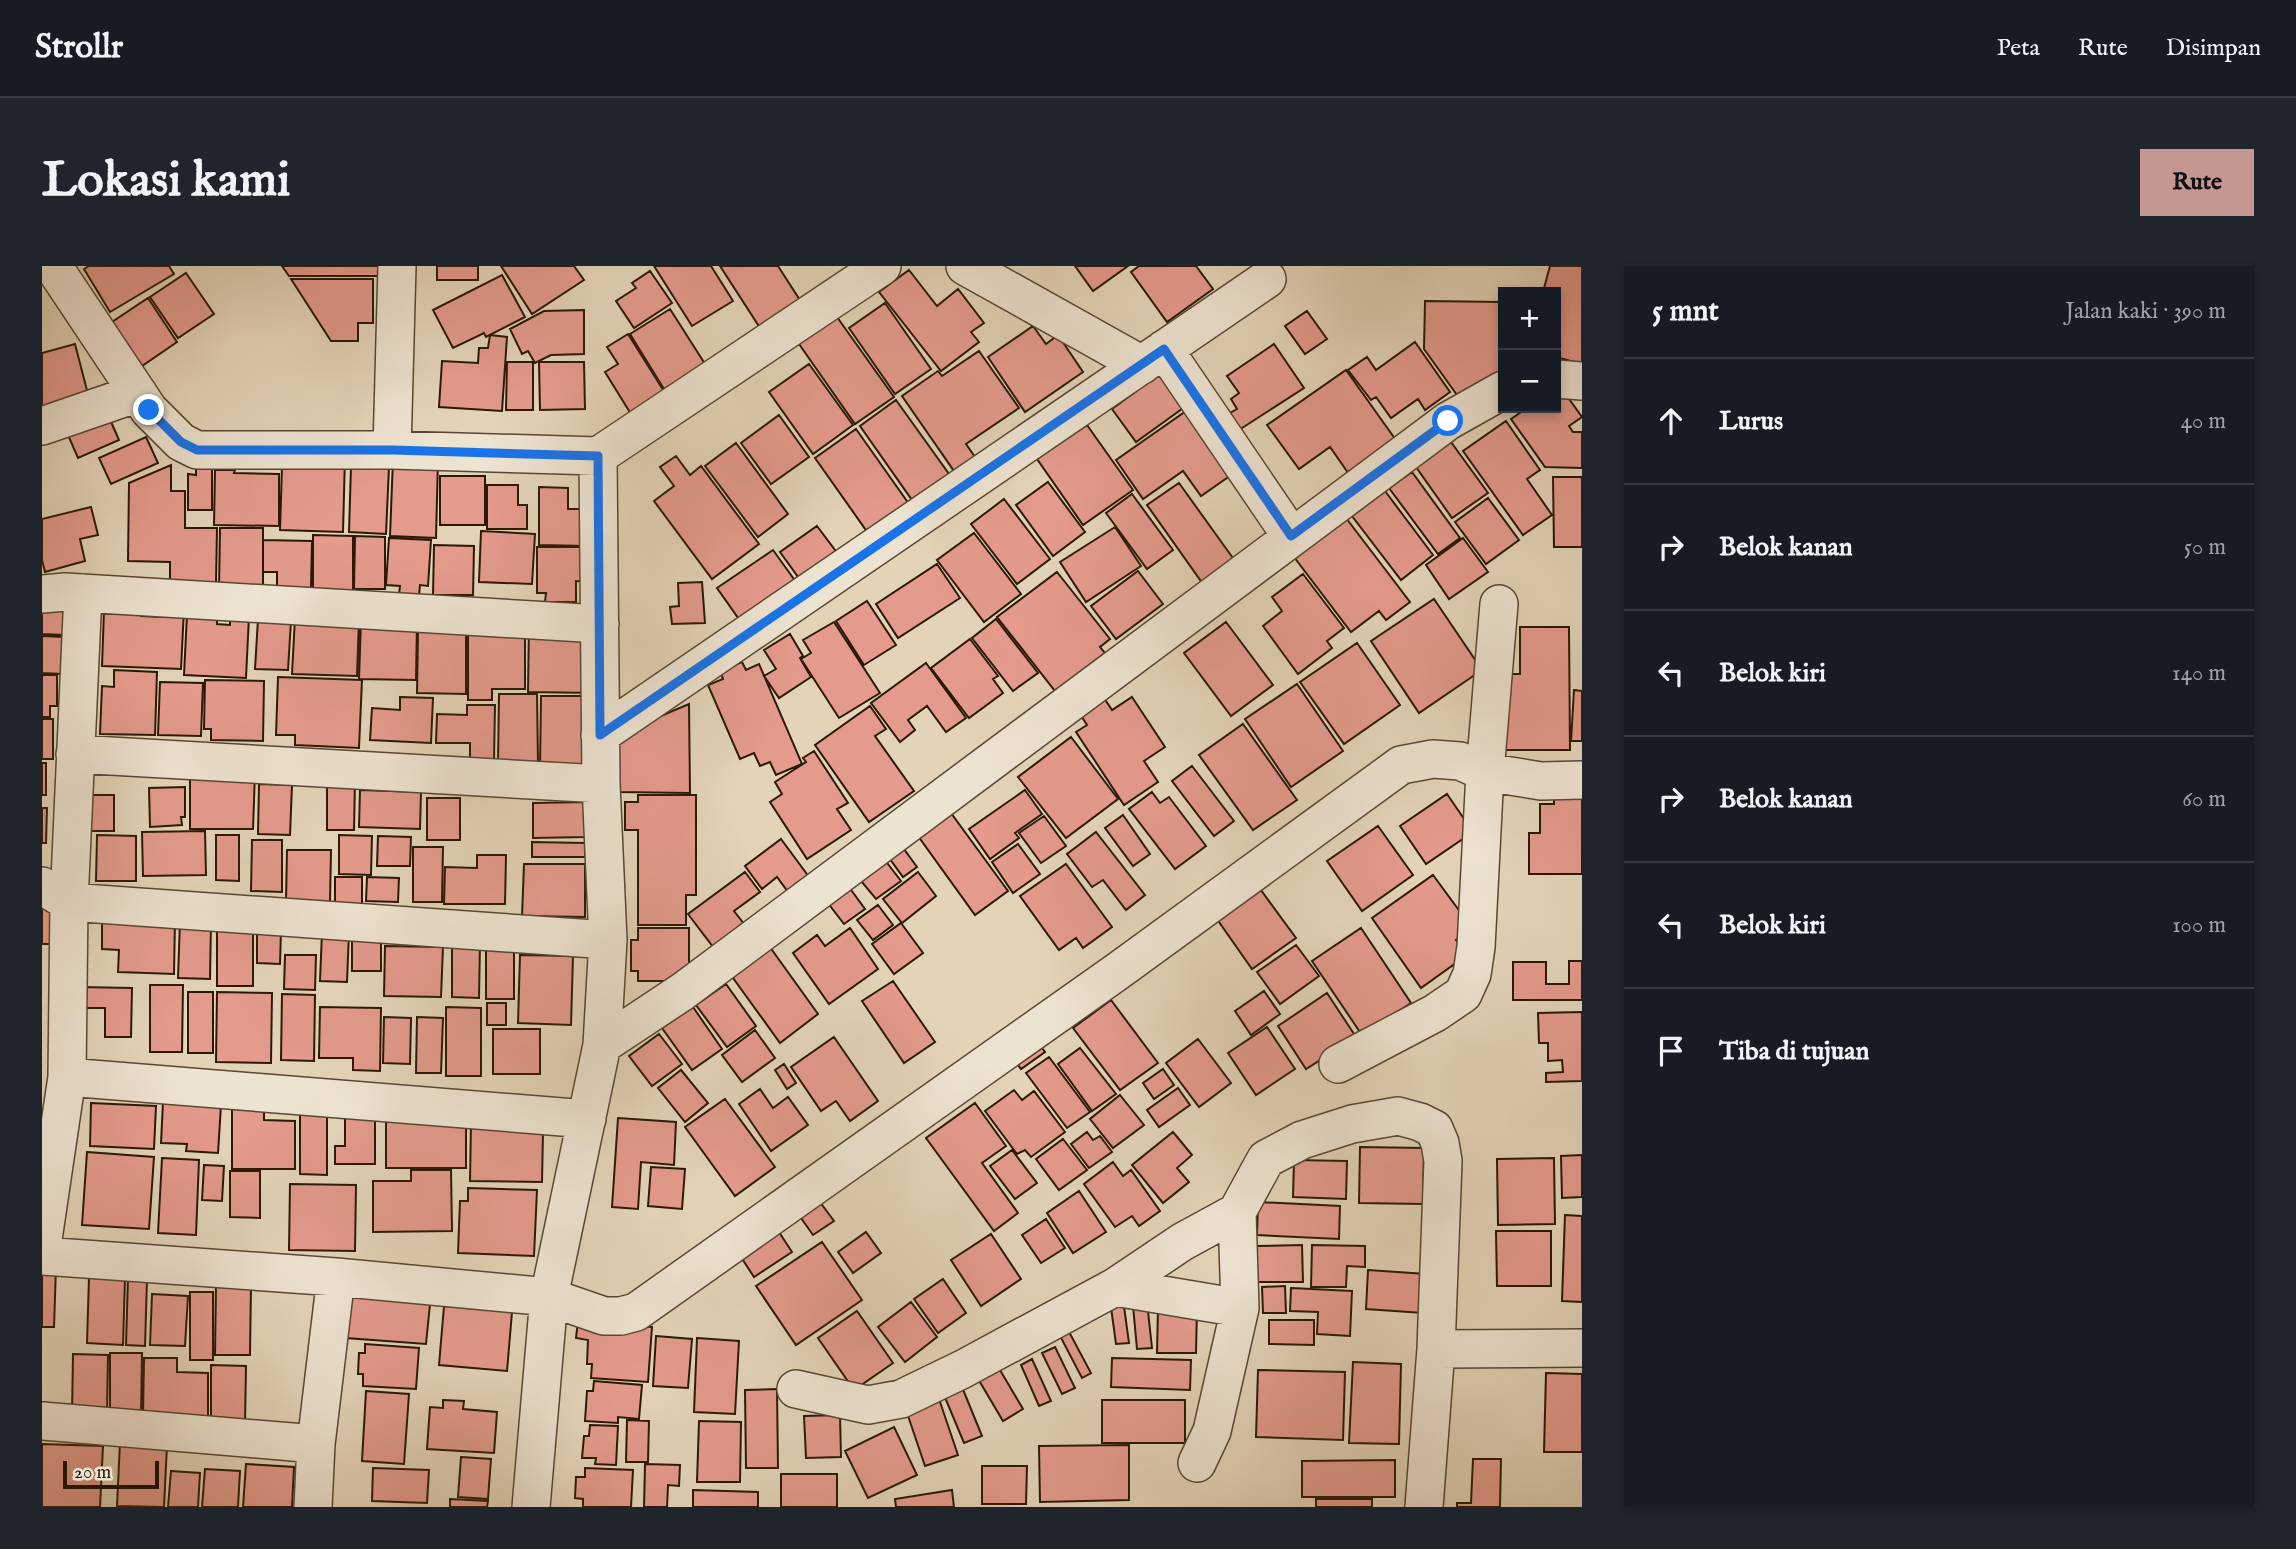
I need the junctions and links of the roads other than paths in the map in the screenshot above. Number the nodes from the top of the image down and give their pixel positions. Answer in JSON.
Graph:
{"nodes":[{"id":1,"x":53,"y":266,"type":"edge"},
{"id":2,"x":397,"y":266,"type":"edge"},
{"id":3,"x":882,"y":266,"type":"edge"},
{"id":4,"x":965,"y":266,"type":"edge"},
{"id":5,"x":1267,"y":279,"type":"dead end"},
{"id":6,"x":1153,"y":357,"type":"junction"},
{"id":7,"x":1561,"y":379,"type":"edge"},
{"id":8,"x":1582,"y":381,"type":"edge"},
{"id":9,"x":138,"y":393,"type":"junction"},
{"id":10,"x":1498,"y":393,"type":"edge"},
{"id":11,"x":42,"y":426,"type":"edge"},
{"id":12,"x":392,"y":450,"type":"junction"},
{"id":13,"x":598,"y":456,"type":"junction"},
{"id":14,"x":1291,"y":536,"type":"junction"},
{"id":15,"x":83,"y":593,"type":"junction"},
{"id":16,"x":42,"y":594,"type":"edge"},
{"id":17,"x":1499,"y":604,"type":"dead end"},
{"id":18,"x":600,"y":624,"type":"junction"},
{"id":19,"x":600,"y":735,"type":"junction"},
{"id":20,"x":75,"y":754,"type":"junction"},
{"id":21,"x":1485,"y":772,"type":"junction"},
{"id":22,"x":1582,"y":780,"type":"edge"},
{"id":23,"x":601,"y":784,"type":"junction"},
{"id":24,"x":55,"y":894,"type":"edge"},
{"id":25,"x":608,"y":940,"type":"junction"},
{"id":26,"x":602,"y":1045,"type":"junction"},
{"id":27,"x":1338,"y":1064,"type":"dead end"},
{"id":28,"x":66,"y":1077,"type":"junction"},
{"id":29,"x":587,"y":1119,"type":"junction"},
{"id":30,"x":1237,"y":1212,"type":"junction"},
{"id":31,"x":42,"y":1246,"type":"edge"},
{"id":32,"x":42,"y":1256,"type":"edge"},
{"id":33,"x":336,"y":1277,"type":"junction"},
{"id":34,"x":1115,"y":1287,"type":"junction"},
{"id":35,"x":550,"y":1297,"type":"junction"},
{"id":36,"x":1240,"y":1308,"type":"junction"},
{"id":37,"x":1582,"y":1348,"type":"edge"},
{"id":38,"x":1436,"y":1349,"type":"junction"},
{"id":39,"x":796,"y":1389,"type":"dead end"},
{"id":40,"x":42,"y":1421,"type":"edge"},
{"id":41,"x":316,"y":1444,"type":"junction"},
{"id":42,"x":1197,"y":1464,"type":"dead end"},
{"id":43,"x":313,"y":1507,"type":"edge"},
{"id":44,"x":531,"y":1507,"type":"edge"},
{"id":45,"x":1424,"y":1507,"type":"edge"}],
"edges":[{"from":1,"to":9,"type":"street"},
{"from":2,"to":12,"type":"street"},
{"from":3,"to":13,"type":"street"},
{"from":4,"to":6,"type":"street"},
{"from":5,"to":6,"type":"street"},
{"from":6,"to":14,"type":"street"},
{"from":6,"to":19,"type":"street"},
{"from":7,"to":8,"type":"street"},
{"from":9,"to":11,"type":"street"},
{"from":9,"to":12,"type":"street"},
{"from":10,"to":14,"type":"street"},
{"from":12,"to":13,"type":"street"},
{"from":13,"to":18,"type":"street"},
{"from":14,"to":26,"type":"street"},
{"from":15,"to":16,"type":"street"},
{"from":15,"to":18,"type":"street"},
{"from":15,"to":20,"type":"street"},
{"from":17,"to":21,"type":"street"},
{"from":18,"to":19,"type":"street"},
{"from":19,"to":23,"type":"street"},
{"from":20,"to":23,"type":"street"},
{"from":20,"to":24,"type":"street"},
{"from":21,"to":22,"type":"street"},
{"from":21,"to":27,"type":"street"},
{"from":21,"to":35,"type":"street"},
{"from":23,"to":25,"type":"street"},
{"from":24,"to":25,"type":"street"},
{"from":24,"to":28,"type":"street"},
{"from":25,"to":26,"type":"street"},
{"from":26,"to":29,"type":"street"},
{"from":28,"to":29,"type":"street"},
{"from":28,"to":31,"type":"street"},
{"from":29,"to":35,"type":"street"},
{"from":30,"to":34,"type":"street"},
{"from":30,"to":36,"type":"street"},
{"from":30,"to":38,"type":"street"},
{"from":32,"to":33,"type":"street"},
{"from":33,"to":35,"type":"street"},
{"from":33,"to":41,"type":"street"},
{"from":34,"to":36,"type":"street"},
{"from":34,"to":39,"type":"street"},
{"from":35,"to":44,"type":"street"},
{"from":36,"to":42,"type":"street"},
{"from":37,"to":38,"type":"street"},
{"from":38,"to":45,"type":"street"},
{"from":40,"to":41,"type":"street"},
{"from":41,"to":43,"type":"street"}]}
